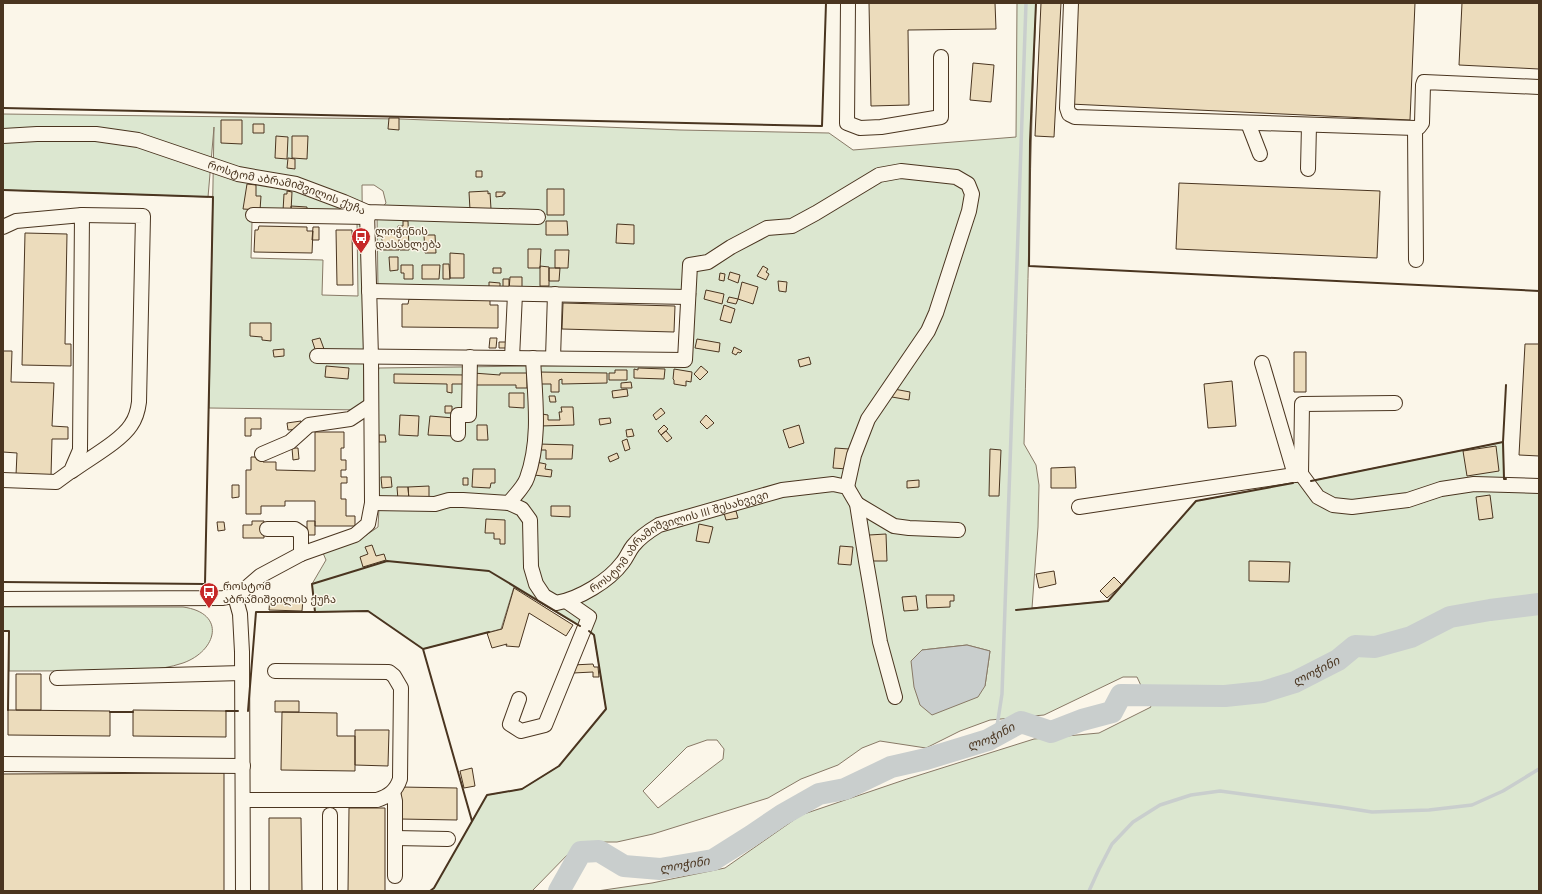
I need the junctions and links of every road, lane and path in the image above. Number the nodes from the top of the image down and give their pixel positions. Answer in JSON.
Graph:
{"nodes":[{"id":1,"x":848,"y":3,"type":"edge"},
{"id":2,"x":1071,"y":3,"type":"edge"},
{"id":3,"x":941,"y":57,"type":"dead end"},
{"id":4,"x":1539,"y":87,"type":"edge"},
{"id":5,"x":1248,"y":123,"type":"junction"},
{"id":6,"x":1309,"y":125,"type":"junction"},
{"id":7,"x":1415,"y":128,"type":"junction"},
{"id":8,"x":3,"y":136,"type":"edge"},
{"id":9,"x":1260,"y":154,"type":"dead end"},
{"id":10,"x":1308,"y":169,"type":"dead end"},
{"id":11,"x":82,"y":215,"type":"junction"},
{"id":12,"x":253,"y":215,"type":"dead end"},
{"id":13,"x":367,"y":215,"type":"junction"},
{"id":14,"x":538,"y":217,"type":"dead end"},
{"id":15,"x":3,"y":227,"type":"edge"},
{"id":16,"x":1416,"y":260,"type":"dead end"},
{"id":17,"x":369,"y":291,"type":"junction"},
{"id":18,"x":515,"y":294,"type":"junction"},
{"id":19,"x":555,"y":294,"type":"junction"},
{"id":20,"x":688,"y":297,"type":"junction"},
{"id":21,"x":317,"y":356,"type":"dead end"},
{"id":22,"x":371,"y":357,"type":"junction"},
{"id":23,"x":470,"y":357,"type":"junction"},
{"id":24,"x":512,"y":358,"type":"junction"},
{"id":25,"x":533,"y":358,"type":"junction"},
{"id":26,"x":553,"y":358,"type":"junction"},
{"id":27,"x":1262,"y":363,"type":"dead end"},
{"id":28,"x":1395,"y":403,"type":"dead end"},
{"id":29,"x":371,"y":405,"type":"junction"},
{"id":30,"x":458,"y":434,"type":"dead end"},
{"id":31,"x":262,"y":454,"type":"dead end"},
{"id":32,"x":71,"y":471,"type":"junction"},
{"id":33,"x":1298,"y":475,"type":"junction"},
{"id":34,"x":3,"y":480,"type":"edge"},
{"id":35,"x":1539,"y":486,"type":"edge"},
{"id":36,"x":847,"y":487,"type":"junction"},
{"id":37,"x":372,"y":503,"type":"junction"},
{"id":38,"x":509,"y":503,"type":"junction"},
{"id":39,"x":857,"y":504,"type":"junction"},
{"id":40,"x":1079,"y":507,"type":"dead end"},
{"id":41,"x":267,"y":529,"type":"dead end"},
{"id":42,"x":958,"y":530,"type":"dead end"},
{"id":43,"x":301,"y":554,"type":"junction"},
{"id":44,"x":235,"y":596,"type":"junction"},
{"id":45,"x":3,"y":599,"type":"edge"},
{"id":46,"x":566,"y":601,"type":"junction"},
{"id":47,"x":275,"y":671,"type":"dead end"},
{"id":48,"x":242,"y":673,"type":"junction"},
{"id":49,"x":57,"y":678,"type":"dead end"},
{"id":50,"x":895,"y":697,"type":"dead end"},
{"id":51,"x":519,"y":699,"type":"dead end"},
{"id":52,"x":3,"y":764,"type":"edge"},
{"id":53,"x":242,"y":766,"type":"junction"},
{"id":54,"x":393,"y":792,"type":"junction"},
{"id":55,"x":243,"y":800,"type":"junction"},
{"id":56,"x":330,"y":815,"type":"dead end"},
{"id":57,"x":395,"y":838,"type":"junction"},
{"id":58,"x":448,"y":839,"type":"dead end"},
{"id":59,"x":394,"y":876,"type":"dead end"},
{"id":60,"x":243,"y":891,"type":"edge"},
{"id":61,"x":330,"y":891,"type":"edge"}],
"edges":[{"from":1,"to":3,"type":"street"},
{"from":2,"to":5,"type":"street"},
{"from":4,"to":7,"type":"street"},
{"from":5,"to":6,"type":"street"},
{"from":5,"to":9,"type":"street"},
{"from":6,"to":7,"type":"street"},
{"from":6,"to":10,"type":"street"},
{"from":7,"to":16,"type":"street"},
{"from":8,"to":13,"type":"street","name":"როსტომ აბრამიშვილის ქუჩა"},
{"from":11,"to":15,"type":"street"},
{"from":11,"to":32,"type":"street"},
{"from":11,"to":32,"type":"street"},
{"from":12,"to":13,"type":"street"},
{"from":13,"to":14,"type":"street"},
{"from":13,"to":17,"type":"street","name":"როსტომ აბრამიშვილის ქუჩა"},
{"from":17,"to":18,"type":"street"},
{"from":17,"to":22,"type":"street","name":"როსტომ აბრამიშვილის ქუჩა"},
{"from":18,"to":19,"type":"street"},
{"from":18,"to":24,"type":"street"},
{"from":19,"to":20,"type":"street"},
{"from":19,"to":26,"type":"street"},
{"from":20,"to":26,"type":"street"},
{"from":20,"to":36,"type":"street"},
{"from":21,"to":22,"type":"street"},
{"from":22,"to":23,"type":"street"},
{"from":22,"to":29,"type":"street","name":"როსტომ აბრამიშვილის ქუჩა"},
{"from":23,"to":24,"type":"street"},
{"from":23,"to":30,"type":"street"},
{"from":24,"to":25,"type":"street"},
{"from":25,"to":26,"type":"street"},
{"from":25,"to":38,"type":"street"},
{"from":27,"to":33,"type":"street"},
{"from":28,"to":33,"type":"street"},
{"from":29,"to":31,"type":"street"},
{"from":29,"to":37,"type":"street","name":"როსტომ აბრამიშვილის ქუჩა"},
{"from":32,"to":34,"type":"street"},
{"from":33,"to":35,"type":"street"},
{"from":33,"to":40,"type":"street"},
{"from":36,"to":39,"type":"street"},
{"from":36,"to":46,"type":"street","name":"როსტომ აბრამიშვილის III შესახვევი"},
{"from":37,"to":38,"type":"street"},
{"from":37,"to":43,"type":"street","name":"როსტომ აბრამიშვილის ქუჩა"},
{"from":38,"to":46,"type":"street"},
{"from":39,"to":42,"type":"street"},
{"from":39,"to":50,"type":"street"},
{"from":41,"to":43,"type":"street"},
{"from":43,"to":44,"type":"street","name":"როსტომ აბრამიშვილის ქუჩა"},
{"from":44,"to":45,"type":"street"},
{"from":44,"to":48,"type":"street"},
{"from":46,"to":51,"type":"street"},
{"from":47,"to":54,"type":"street"},
{"from":48,"to":49,"type":"street"},
{"from":48,"to":53,"type":"street"},
{"from":52,"to":53,"type":"street"},
{"from":53,"to":55,"type":"street"},
{"from":54,"to":55,"type":"street"},
{"from":54,"to":57,"type":"street"},
{"from":55,"to":60,"type":"street"},
{"from":56,"to":61,"type":"street"},
{"from":57,"to":58,"type":"street"},
{"from":57,"to":59,"type":"street"}]}
